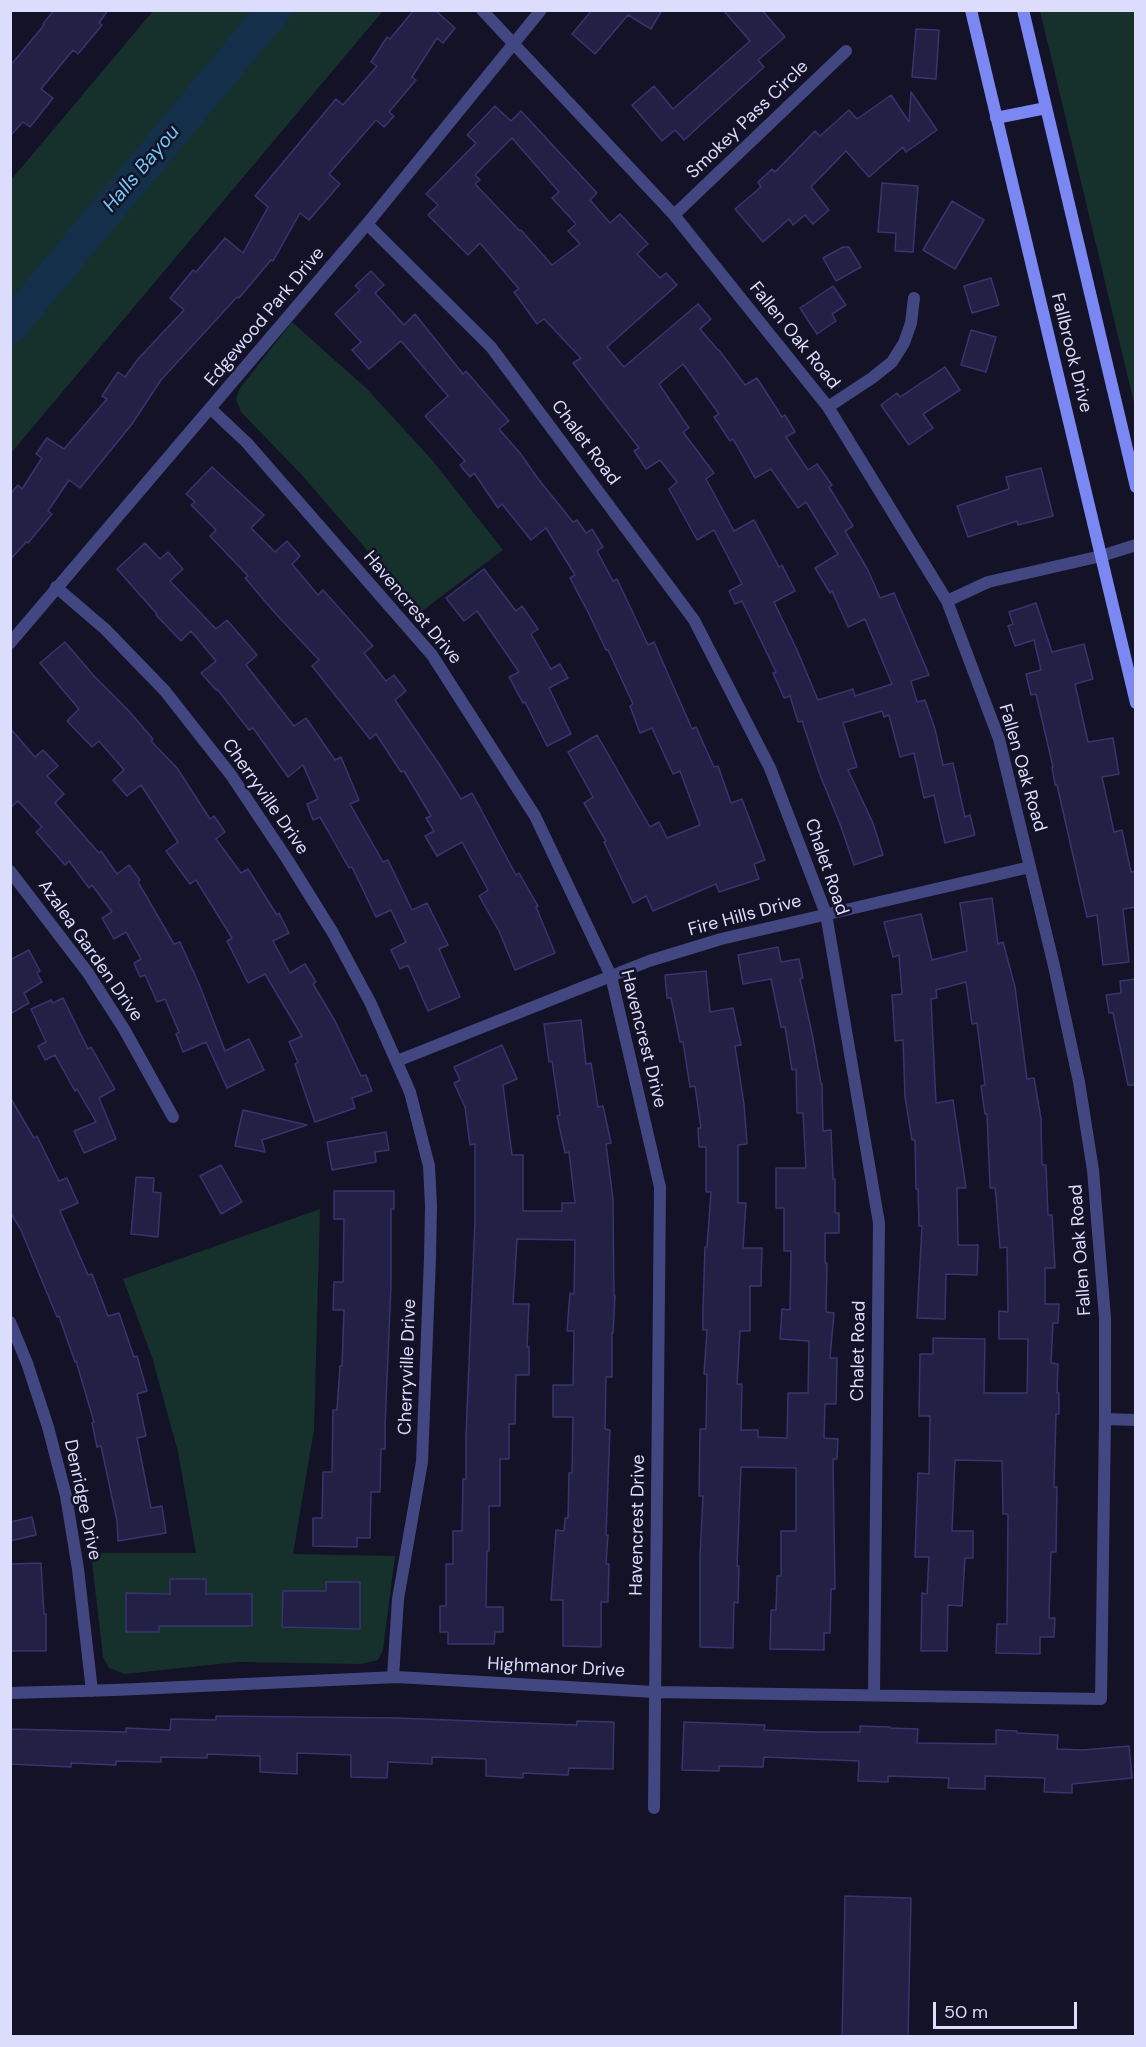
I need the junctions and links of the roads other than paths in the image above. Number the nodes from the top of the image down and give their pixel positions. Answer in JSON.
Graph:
{"nodes":[{"id":1,"x":482,"y":10,"type":"edge"},
{"id":2,"x":541,"y":10,"type":"edge"},
{"id":3,"x":970,"y":10,"type":"edge"},
{"id":4,"x":1023,"y":10,"type":"edge"},
{"id":5,"x":514,"y":44,"type":"junction"},
{"id":6,"x":846,"y":51,"type":"dead end"},
{"id":7,"x":1046,"y":108,"type":"junction"},
{"id":8,"x":996,"y":118,"type":"junction"},
{"id":9,"x":674,"y":215,"type":"junction"},
{"id":10,"x":367,"y":224,"type":"junction"},
{"id":11,"x":914,"y":298,"type":"dead end"},
{"id":12,"x":828,"y":407,"type":"junction"},
{"id":13,"x":211,"y":409,"type":"junction"},
{"id":14,"x":1136,"y":488,"type":"edge"},
{"id":15,"x":1136,"y":545,"type":"edge"},
{"id":16,"x":1101,"y":556,"type":"junction"},
{"id":17,"x":56,"y":587,"type":"junction"},
{"id":18,"x":947,"y":601,"type":"junction"},
{"id":19,"x":10,"y":643,"type":"edge"},
{"id":20,"x":1136,"y":703,"type":"edge"},
{"id":21,"x":1030,"y":867,"type":"junction"},
{"id":22,"x":10,"y":871,"type":"edge"},
{"id":23,"x":826,"y":914,"type":"junction"},
{"id":24,"x":610,"y":976,"type":"junction"},
{"id":25,"x":397,"y":1061,"type":"junction"},
{"id":26,"x":173,"y":1117,"type":"dead end"},
{"id":27,"x":10,"y":1322,"type":"edge"},
{"id":28,"x":1105,"y":1419,"type":"junction"},
{"id":29,"x":1136,"y":1420,"type":"edge"},
{"id":30,"x":393,"y":1677,"type":"junction"},
{"id":31,"x":92,"y":1691,"type":"junction"},
{"id":32,"x":654,"y":1692,"type":"junction"},
{"id":33,"x":10,"y":1693,"type":"edge"},
{"id":34,"x":874,"y":1694,"type":"junction"},
{"id":35,"x":1101,"y":1699,"type":"joint"},
{"id":36,"x":654,"y":1808,"type":"dead end"}],
"edges":[{"from":1,"to":5,"type":"street","name":"Fallen Oak Road"},
{"from":2,"to":5,"type":"street","name":"Edgewood Park Drive"},
{"from":3,"to":8,"type":"main road","name":"Fallbrook Drive"},
{"from":4,"to":7,"type":"main road","name":"Fallbrook Drive"},
{"from":5,"to":9,"type":"street","name":"Fallen Oak Road"},
{"from":5,"to":10,"type":"street","name":"Edgewood Park Drive"},
{"from":6,"to":9,"type":"street","name":"Smokey Pass Circle"},
{"from":7,"to":8,"type":"main road"},
{"from":7,"to":14,"type":"main road","name":"Fallbrook Drive"},
{"from":8,"to":16,"type":"main road","name":"Fallbrook Drive"},
{"from":9,"to":12,"type":"street","name":"Fallen Oak Road"},
{"from":10,"to":13,"type":"street","name":"Edgewood Park Drive"},
{"from":10,"to":23,"type":"street","name":"Chalet Road"},
{"from":11,"to":12,"type":"street"},
{"from":12,"to":18,"type":"street","name":"Fallen Oak Road"},
{"from":13,"to":17,"type":"street","name":"Edgewood Park Drive"},
{"from":13,"to":24,"type":"street","name":"Havencrest Drive"},
{"from":15,"to":16,"type":"street"},
{"from":16,"to":18,"type":"street"},
{"from":16,"to":20,"type":"main road","name":"Fallbrook Drive"},
{"from":17,"to":19,"type":"street","name":"Edgewood Park Drive"},
{"from":17,"to":25,"type":"street","name":"Cherryville Drive"},
{"from":18,"to":21,"type":"street","name":"Fallen Oak Road"},
{"from":21,"to":23,"type":"street","name":"Fire Hills Drive"},
{"from":21,"to":28,"type":"street","name":"Fallen Oak Road"},
{"from":22,"to":26,"type":"street","name":"Azalea Garden Drive"},
{"from":23,"to":24,"type":"street","name":"Fire Hills Drive"},
{"from":23,"to":34,"type":"street","name":"Chalet Road"},
{"from":24,"to":25,"type":"street"},
{"from":24,"to":32,"type":"street","name":"Havencrest Drive"},
{"from":25,"to":30,"type":"street","name":"Cherryville Drive"},
{"from":27,"to":31,"type":"street","name":"Denridge Drive"},
{"from":28,"to":29,"type":"street"},
{"from":28,"to":35,"type":"street","name":"Fallen Oak Road"},
{"from":30,"to":31,"type":"street","name":"Highmanor Drive"},
{"from":30,"to":32,"type":"street","name":"Highmanor Drive"},
{"from":31,"to":33,"type":"street","name":"Highmanor Drive"},
{"from":32,"to":34,"type":"street","name":"Highmanor Drive"},
{"from":32,"to":36,"type":"street","name":"Havencrest Drive"},
{"from":34,"to":35,"type":"street","name":"Highmanor Drive"}]}
